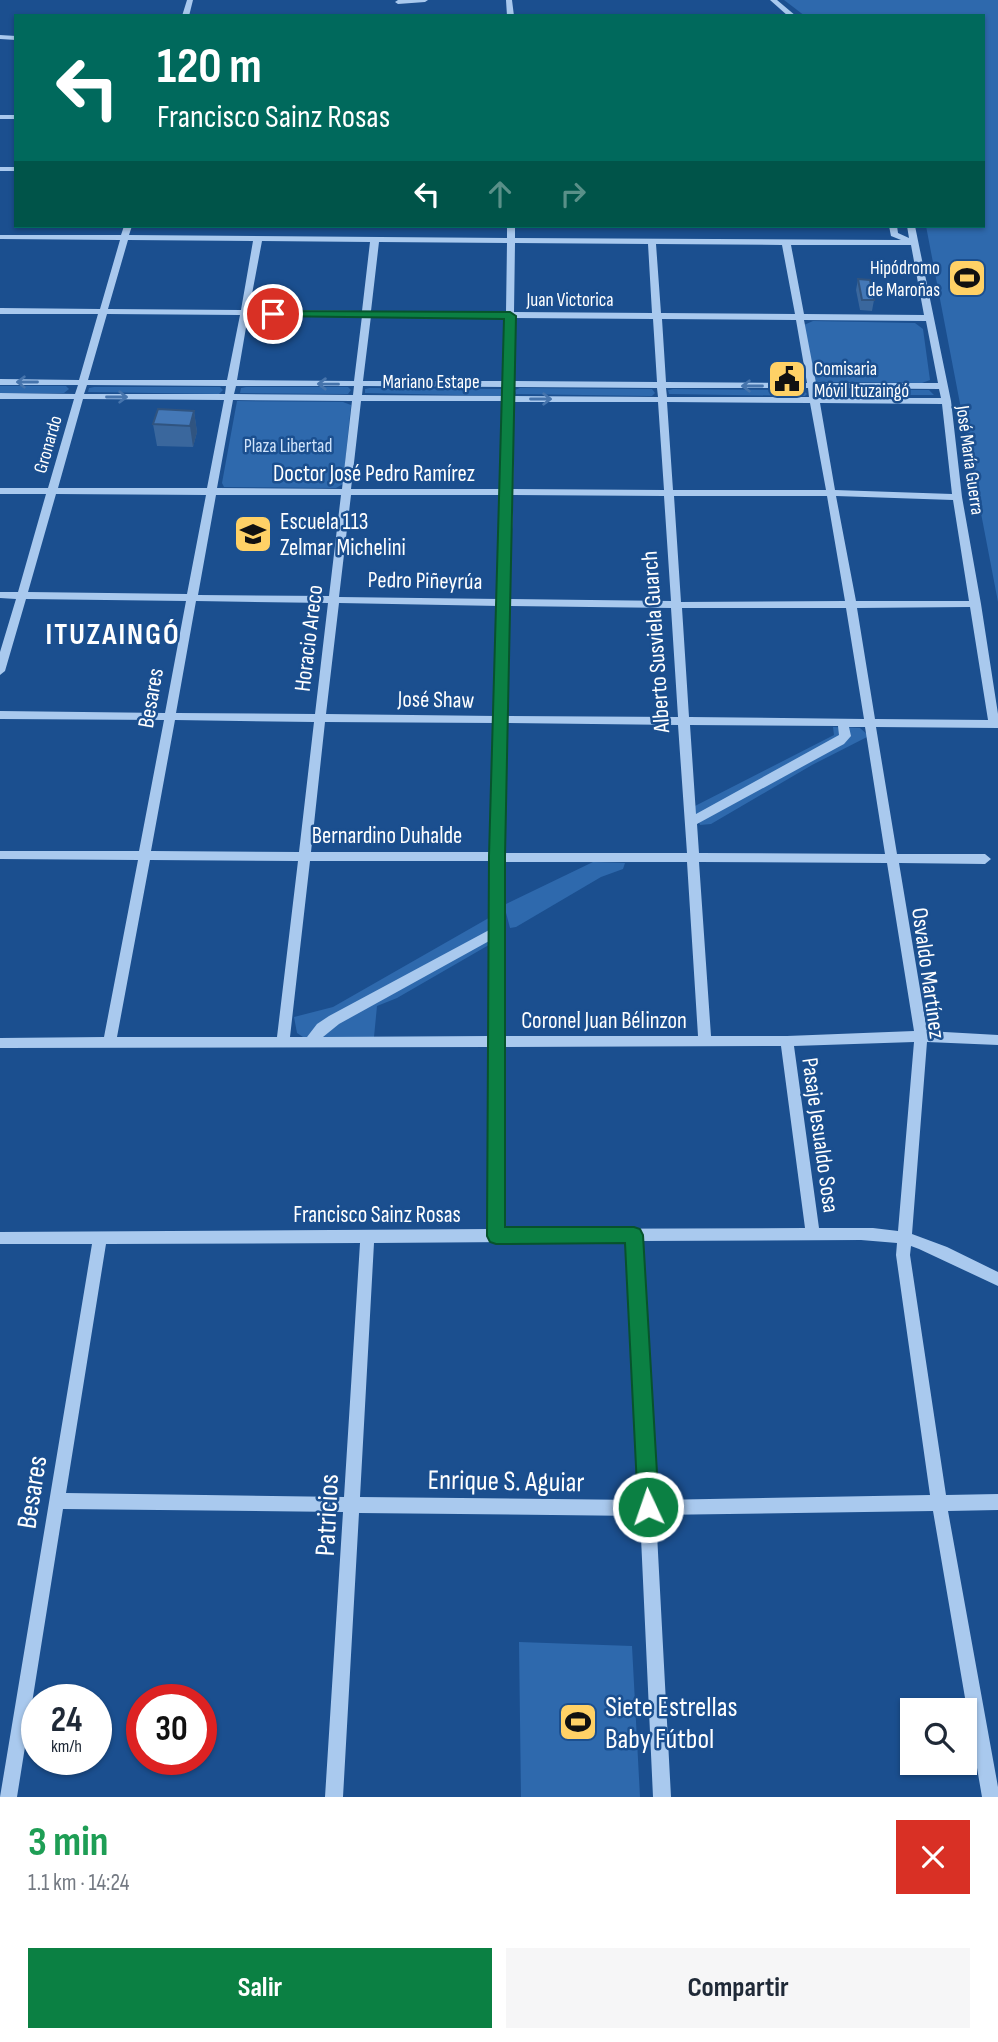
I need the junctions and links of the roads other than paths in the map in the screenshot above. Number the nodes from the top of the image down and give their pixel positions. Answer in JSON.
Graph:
{"nodes":[{"id":1,"x":425,"y":0,"type":"edge"},
{"id":2,"x":773,"y":0,"type":"edge"},
{"id":3,"x":398,"y":1,"type":"edge"},
{"id":4,"x":790,"y":14,"type":"edge"},
{"id":5,"x":127,"y":228,"type":"edge"},
{"id":6,"x":511,"y":228,"type":"edge"},
{"id":7,"x":893,"y":228,"type":"edge"},
{"id":8,"x":911,"y":228,"type":"edge"},
{"id":9,"x":0,"y":237,"type":"edge"},
{"id":10,"x":124,"y":237,"type":"junction"},
{"id":11,"x":258,"y":239,"type":"junction"},
{"id":12,"x":375,"y":239,"type":"junction"},
{"id":13,"x":511,"y":240,"type":"junction"},
{"id":14,"x":652,"y":240,"type":"junction"},
{"id":15,"x":786,"y":241,"type":"junction"},
{"id":16,"x":914,"y":243,"type":"junction"},
{"id":17,"x":0,"y":312,"type":"edge"},
{"id":18,"x":103,"y":312,"type":"junction"},
{"id":19,"x":244,"y":314,"type":"junction"},
{"id":20,"x":367,"y":314,"type":"junction"},
{"id":21,"x":510,"y":316,"type":"junction"},
{"id":22,"x":657,"y":317,"type":"junction"},
{"id":23,"x":800,"y":317,"type":"junction"},
{"id":24,"x":930,"y":318,"type":"junction"},
{"id":25,"x":0,"y":382,"type":"edge"},
{"id":26,"x":83,"y":383,"type":"junction"},
{"id":27,"x":231,"y":383,"type":"junction"},
{"id":28,"x":359,"y":384,"type":"junction"},
{"id":29,"x":510,"y":384,"type":"junction"},
{"id":30,"x":661,"y":385,"type":"junction"},
{"id":31,"x":810,"y":386,"type":"junction"},
{"id":32,"x":943,"y":386,"type":"junction"},
{"id":33,"x":0,"y":396,"type":"edge"},
{"id":34,"x":79,"y":397,"type":"junction"},
{"id":35,"x":228,"y":398,"type":"junction"},
{"id":36,"x":357,"y":399,"type":"junction"},
{"id":37,"x":509,"y":399,"type":"junction"},
{"id":38,"x":662,"y":400,"type":"junction"},
{"id":39,"x":813,"y":400,"type":"junction"},
{"id":40,"x":946,"y":401,"type":"junction"},
{"id":41,"x":0,"y":491,"type":"edge"},
{"id":42,"x":52,"y":491,"type":"junction"},
{"id":43,"x":346,"y":491,"type":"junction"},
{"id":44,"x":508,"y":492,"type":"junction"},
{"id":45,"x":211,"y":493,"type":"junction"},
{"id":46,"x":832,"y":493,"type":"junction"},
{"id":47,"x":668,"y":494,"type":"junction"},
{"id":48,"x":957,"y":497,"type":"junction"},
{"id":49,"x":0,"y":595,"type":"edge"},
{"id":50,"x":22,"y":595,"type":"junction"},
{"id":51,"x":192,"y":598,"type":"junction"},
{"id":52,"x":333,"y":600,"type":"junction"},
{"id":53,"x":504,"y":603,"type":"junction"},
{"id":54,"x":976,"y":604,"type":"junction"},
{"id":55,"x":676,"y":605,"type":"junction"},
{"id":56,"x":851,"y":605,"type":"junction"},
{"id":57,"x":0,"y":671,"type":"edge"},
{"id":58,"x":0,"y":715,"type":"edge"},
{"id":59,"x":170,"y":717,"type":"junction"},
{"id":60,"x":320,"y":719,"type":"junction"},
{"id":61,"x":499,"y":721,"type":"junction"},
{"id":62,"x":684,"y":723,"type":"junction"},
{"id":63,"x":996,"y":724,"type":"edge"},
{"id":64,"x":843,"y":725,"type":"junction"},
{"id":65,"x":870,"y":725,"type":"junction"},
{"id":66,"x":690,"y":822,"type":"junction"},
{"id":67,"x":0,"y":855,"type":"edge"},
{"id":68,"x":144,"y":856,"type":"junction"},
{"id":69,"x":305,"y":856,"type":"junction"},
{"id":70,"x":497,"y":856,"type":"junction"},
{"id":71,"x":693,"y":857,"type":"junction"},
{"id":72,"x":891,"y":859,"type":"junction"},
{"id":73,"x":985,"y":859,"type":"dead end"},
{"id":74,"x":497,"y":931,"type":"junction"},
{"id":75,"x":921,"y":1036,"type":"junction"},
{"id":76,"x":998,"y":1040,"type":"edge"},
{"id":77,"x":497,"y":1041,"type":"junction"},
{"id":78,"x":705,"y":1041,"type":"junction"},
{"id":79,"x":787,"y":1041,"type":"junction"},
{"id":80,"x":110,"y":1042,"type":"junction"},
{"id":81,"x":311,"y":1042,"type":"junction"},
{"id":82,"x":0,"y":1043,"type":"edge"},
{"id":83,"x":283,"y":1043,"type":"junction"},
{"id":84,"x":813,"y":1234,"type":"junction"},
{"id":85,"x":634,"y":1235,"type":"junction"},
{"id":86,"x":496,"y":1236,"type":"junction"},
{"id":87,"x":367,"y":1237,"type":"junction"},
{"id":88,"x":0,"y":1238,"type":"edge"},
{"id":89,"x":100,"y":1238,"type":"junction"},
{"id":90,"x":906,"y":1238,"type":"junction"},
{"id":91,"x":998,"y":1279,"type":"edge"},
{"id":92,"x":56,"y":1501,"type":"junction"},
{"id":93,"x":939,"y":1502,"type":"junction"},
{"id":94,"x":998,"y":1502,"type":"edge"},
{"id":95,"x":353,"y":1504,"type":"junction"},
{"id":96,"x":648,"y":1507,"type":"junction"},
{"id":97,"x":8,"y":1797,"type":"edge"},
{"id":98,"x":334,"y":1797,"type":"edge"},
{"id":99,"x":662,"y":1797,"type":"edge"},
{"id":100,"x":992,"y":1797,"type":"edge"}],
"edges":[{"from":1,"to":3,"type":"street"},
{"from":2,"to":4,"type":"street"},
{"from":5,"to":10,"type":"street","name":"Gronardo"},
{"from":6,"to":13,"type":"street"},
{"from":7,"to":16,"type":"street"},
{"from":8,"to":16,"type":"street","name":"José María Guerra"},
{"from":9,"to":10,"type":"street"},
{"from":10,"to":11,"type":"street"},
{"from":10,"to":18,"type":"street","name":"Gronardo"},
{"from":11,"to":12,"type":"street"},
{"from":11,"to":19,"type":"street","name":"Besares"},
{"from":12,"to":13,"type":"street"},
{"from":12,"to":20,"type":"street","name":"Horacio Areco"},
{"from":13,"to":14,"type":"street"},
{"from":13,"to":21,"type":"street"},
{"from":14,"to":15,"type":"street"},
{"from":14,"to":22,"type":"street","name":"Alberto Susviela Guarch"},
{"from":15,"to":16,"type":"street"},
{"from":15,"to":23,"type":"street","name":"Osvaldo Martínez"},
{"from":16,"to":24,"type":"street","name":"José María Guerra"},
{"from":17,"to":18,"type":"street","name":"Juan Victorica"},
{"from":18,"to":19,"type":"street","name":"Juan Victorica"},
{"from":18,"to":26,"type":"street","name":"Gronardo"},
{"from":19,"to":20,"type":"street","name":"Juan Victorica"},
{"from":19,"to":27,"type":"street","name":"Besares"},
{"from":20,"to":21,"type":"street","name":"Juan Victorica"},
{"from":20,"to":28,"type":"street","name":"Horacio Areco"},
{"from":21,"to":22,"type":"street","name":"Juan Victorica"},
{"from":21,"to":29,"type":"street"},
{"from":22,"to":23,"type":"street","name":"Juan Victorica"},
{"from":22,"to":30,"type":"street","name":"Alberto Susviela Guarch"},
{"from":23,"to":24,"type":"street","name":"Juan Victorica"},
{"from":23,"to":31,"type":"street","name":"Osvaldo Martínez"},
{"from":24,"to":32,"type":"street","name":"José María Guerra"},
{"from":26,"to":25,"type":"street","name":"Mariano Estape","one_way":true},
{"from":26,"to":27,"type":"street","name":"Mariano Estape"},
{"from":26,"to":34,"type":"street","name":"Gronardo"},
{"from":28,"to":27,"type":"street","name":"Mariano Estape","one_way":true},
{"from":27,"to":35,"type":"street","name":"Besares"},
{"from":28,"to":29,"type":"street","name":"Mariano Estape"},
{"from":28,"to":36,"type":"street","name":"Horacio Areco"},
{"from":29,"to":30,"type":"street","name":"Mariano Estape"},
{"from":29,"to":37,"type":"street"},
{"from":31,"to":30,"type":"street","name":"Mariano Estape","one_way":true},
{"from":30,"to":38,"type":"street","name":"Alberto Susviela Guarch"},
{"from":31,"to":32,"type":"street","name":"Mariano Estape"},
{"from":31,"to":39,"type":"street","name":"Osvaldo Martínez"},
{"from":32,"to":40,"type":"street","name":"José María Guerra"},
{"from":33,"to":34,"type":"street","name":"Mariano Estape"},
{"from":34,"to":35,"type":"street","name":"Mariano Estape","one_way":true},
{"from":34,"to":42,"type":"street","name":"Gronardo"},
{"from":35,"to":36,"type":"street","name":"Mariano Estape"},
{"from":35,"to":45,"type":"street","name":"Besares"},
{"from":36,"to":37,"type":"street","name":"Mariano Estape"},
{"from":36,"to":43,"type":"street","name":"Horacio Areco"},
{"from":37,"to":38,"type":"street","name":"Mariano Estape","one_way":true},
{"from":37,"to":44,"type":"street"},
{"from":38,"to":39,"type":"street","name":"Mariano Estape"},
{"from":38,"to":47,"type":"street","name":"Alberto Susviela Guarch"},
{"from":39,"to":40,"type":"street","name":"Mariano Estape"},
{"from":39,"to":46,"type":"street","name":"Osvaldo Martínez"},
{"from":40,"to":48,"type":"street","name":"José María Guerra"},
{"from":41,"to":42,"type":"street","name":"Doctor José Pedro Ramírez"},
{"from":42,"to":45,"type":"street","name":"Doctor José Pedro Ramírez"},
{"from":42,"to":50,"type":"street","name":"Gronardo"},
{"from":43,"to":44,"type":"street","name":"Doctor José Pedro Ramírez"},
{"from":43,"to":45,"type":"street","name":"Doctor José Pedro Ramírez"},
{"from":43,"to":52,"type":"street","name":"Horacio Areco"},
{"from":44,"to":47,"type":"street","name":"Doctor José Pedro Ramírez"},
{"from":44,"to":53,"type":"street"},
{"from":45,"to":51,"type":"street","name":"Besares"},
{"from":46,"to":47,"type":"street","name":"Doctor José Pedro Ramírez"},
{"from":46,"to":48,"type":"street","name":"Doctor José Pedro Ramírez"},
{"from":46,"to":56,"type":"street","name":"Osvaldo Martínez"},
{"from":47,"to":55,"type":"street","name":"Alberto Susviela Guarch"},
{"from":48,"to":54,"type":"street","name":"José María Guerra"},
{"from":49,"to":50,"type":"street","name":"Pedro Piñeyrúa"},
{"from":50,"to":51,"type":"street","name":"Pedro Piñeyrúa"},
{"from":50,"to":57,"type":"street","name":"Gronardo"},
{"from":51,"to":52,"type":"street","name":"Pedro Piñeyrúa"},
{"from":51,"to":59,"type":"street","name":"Besares"},
{"from":52,"to":53,"type":"street","name":"Pedro Piñeyrúa"},
{"from":52,"to":60,"type":"street","name":"Horacio Areco"},
{"from":53,"to":55,"type":"street","name":"Pedro Piñeyrúa"},
{"from":53,"to":61,"type":"street"},
{"from":54,"to":56,"type":"street","name":"Pedro Piñeyrúa"},
{"from":54,"to":63,"type":"street","name":"José María Guerra"},
{"from":55,"to":56,"type":"street","name":"Pedro Piñeyrúa"},
{"from":55,"to":62,"type":"street","name":"Alberto Susviela Guarch"},
{"from":56,"to":65,"type":"street","name":"Osvaldo Martínez"},
{"from":58,"to":59,"type":"street","name":"José Shaw"},
{"from":59,"to":60,"type":"street","name":"José Shaw"},
{"from":59,"to":68,"type":"street","name":"Besares"},
{"from":60,"to":61,"type":"street","name":"José Shaw"},
{"from":60,"to":69,"type":"street","name":"Horacio Areco"},
{"from":61,"to":62,"type":"street","name":"José Shaw"},
{"from":61,"to":70,"type":"street"},
{"from":62,"to":64,"type":"street","name":"José Shaw"},
{"from":62,"to":66,"type":"street","name":"Alberto Susviela Guarch"},
{"from":63,"to":65,"type":"street","name":"José Shaw"},
{"from":64,"to":65,"type":"street","name":"José Shaw"},
{"from":64,"to":66,"type":"street"},
{"from":65,"to":72,"type":"street","name":"Osvaldo Martínez"},
{"from":66,"to":71,"type":"street","name":"Alberto Susviela Guarch"},
{"from":67,"to":68,"type":"street","name":"Bernardino Duhalde"},
{"from":68,"to":69,"type":"street","name":"Bernardino Duhalde"},
{"from":68,"to":80,"type":"street","name":"Besares"},
{"from":69,"to":70,"type":"street","name":"Bernardino Duhalde"},
{"from":69,"to":83,"type":"street","name":"Horacio Areco"},
{"from":70,"to":71,"type":"street","name":"Bernardino Duhalde"},
{"from":70,"to":74,"type":"street"},
{"from":71,"to":72,"type":"street","name":"Bernardino Duhalde"},
{"from":71,"to":78,"type":"street","name":"Alberto Susviela Guarch"},
{"from":72,"to":73,"type":"street","name":"Bernardino Duhalde"},
{"from":72,"to":75,"type":"street","name":"Osvaldo Martínez"},
{"from":74,"to":77,"type":"street"},
{"from":74,"to":81,"type":"street"},
{"from":75,"to":76,"type":"street","name":"Coronel Juan Bélinzon"},
{"from":75,"to":79,"type":"street","name":"Coronel Juan Bélinzon"},
{"from":75,"to":90,"type":"street","name":"Osvaldo Martínez"},
{"from":77,"to":78,"type":"street","name":"Coronel Juan Bélinzon"},
{"from":77,"to":81,"type":"street","name":"Coronel Juan Bélinzon"},
{"from":77,"to":86,"type":"street"},
{"from":78,"to":79,"type":"street","name":"Coronel Juan Bélinzon"},
{"from":79,"to":84,"type":"street","name":"Pasaje Jesualdo Sosa"},
{"from":80,"to":82,"type":"street","name":"Coronel Juan Bélinzon"},
{"from":80,"to":83,"type":"street","name":"Coronel Juan Bélinzon"},
{"from":81,"to":83,"type":"street","name":"Coronel Juan Bélinzon"},
{"from":84,"to":85,"type":"street","name":"Francisco Sainz Rosas"},
{"from":84,"to":90,"type":"street","name":"Francisco Sainz Rosas"},
{"from":85,"to":86,"type":"street","name":"Francisco Sainz Rosas"},
{"from":85,"to":96,"type":"street"},
{"from":86,"to":87,"type":"street","name":"Francisco Sainz Rosas"},
{"from":87,"to":89,"type":"street","name":"Francisco Sainz Rosas"},
{"from":87,"to":95,"type":"street","name":"Patricios"},
{"from":88,"to":89,"type":"street","name":"Francisco Sainz Rosas"},
{"from":89,"to":92,"type":"street","name":"Besares"},
{"from":90,"to":91,"type":"street","name":"Francisco Sainz Rosas"},
{"from":90,"to":93,"type":"street","name":"Osvaldo Martínez"},
{"from":92,"to":95,"type":"street","name":"Enrique S. Aguiar"},
{"from":92,"to":97,"type":"street","name":"Besares"},
{"from":93,"to":94,"type":"street","name":"Enrique S. Aguiar"},
{"from":93,"to":96,"type":"street","name":"Enrique S. Aguiar"},
{"from":93,"to":100,"type":"street","name":"Osvaldo Martínez"},
{"from":95,"to":96,"type":"street","name":"Enrique S. Aguiar"},
{"from":95,"to":98,"type":"street","name":"Patricios"},
{"from":96,"to":99,"type":"street"}]}
